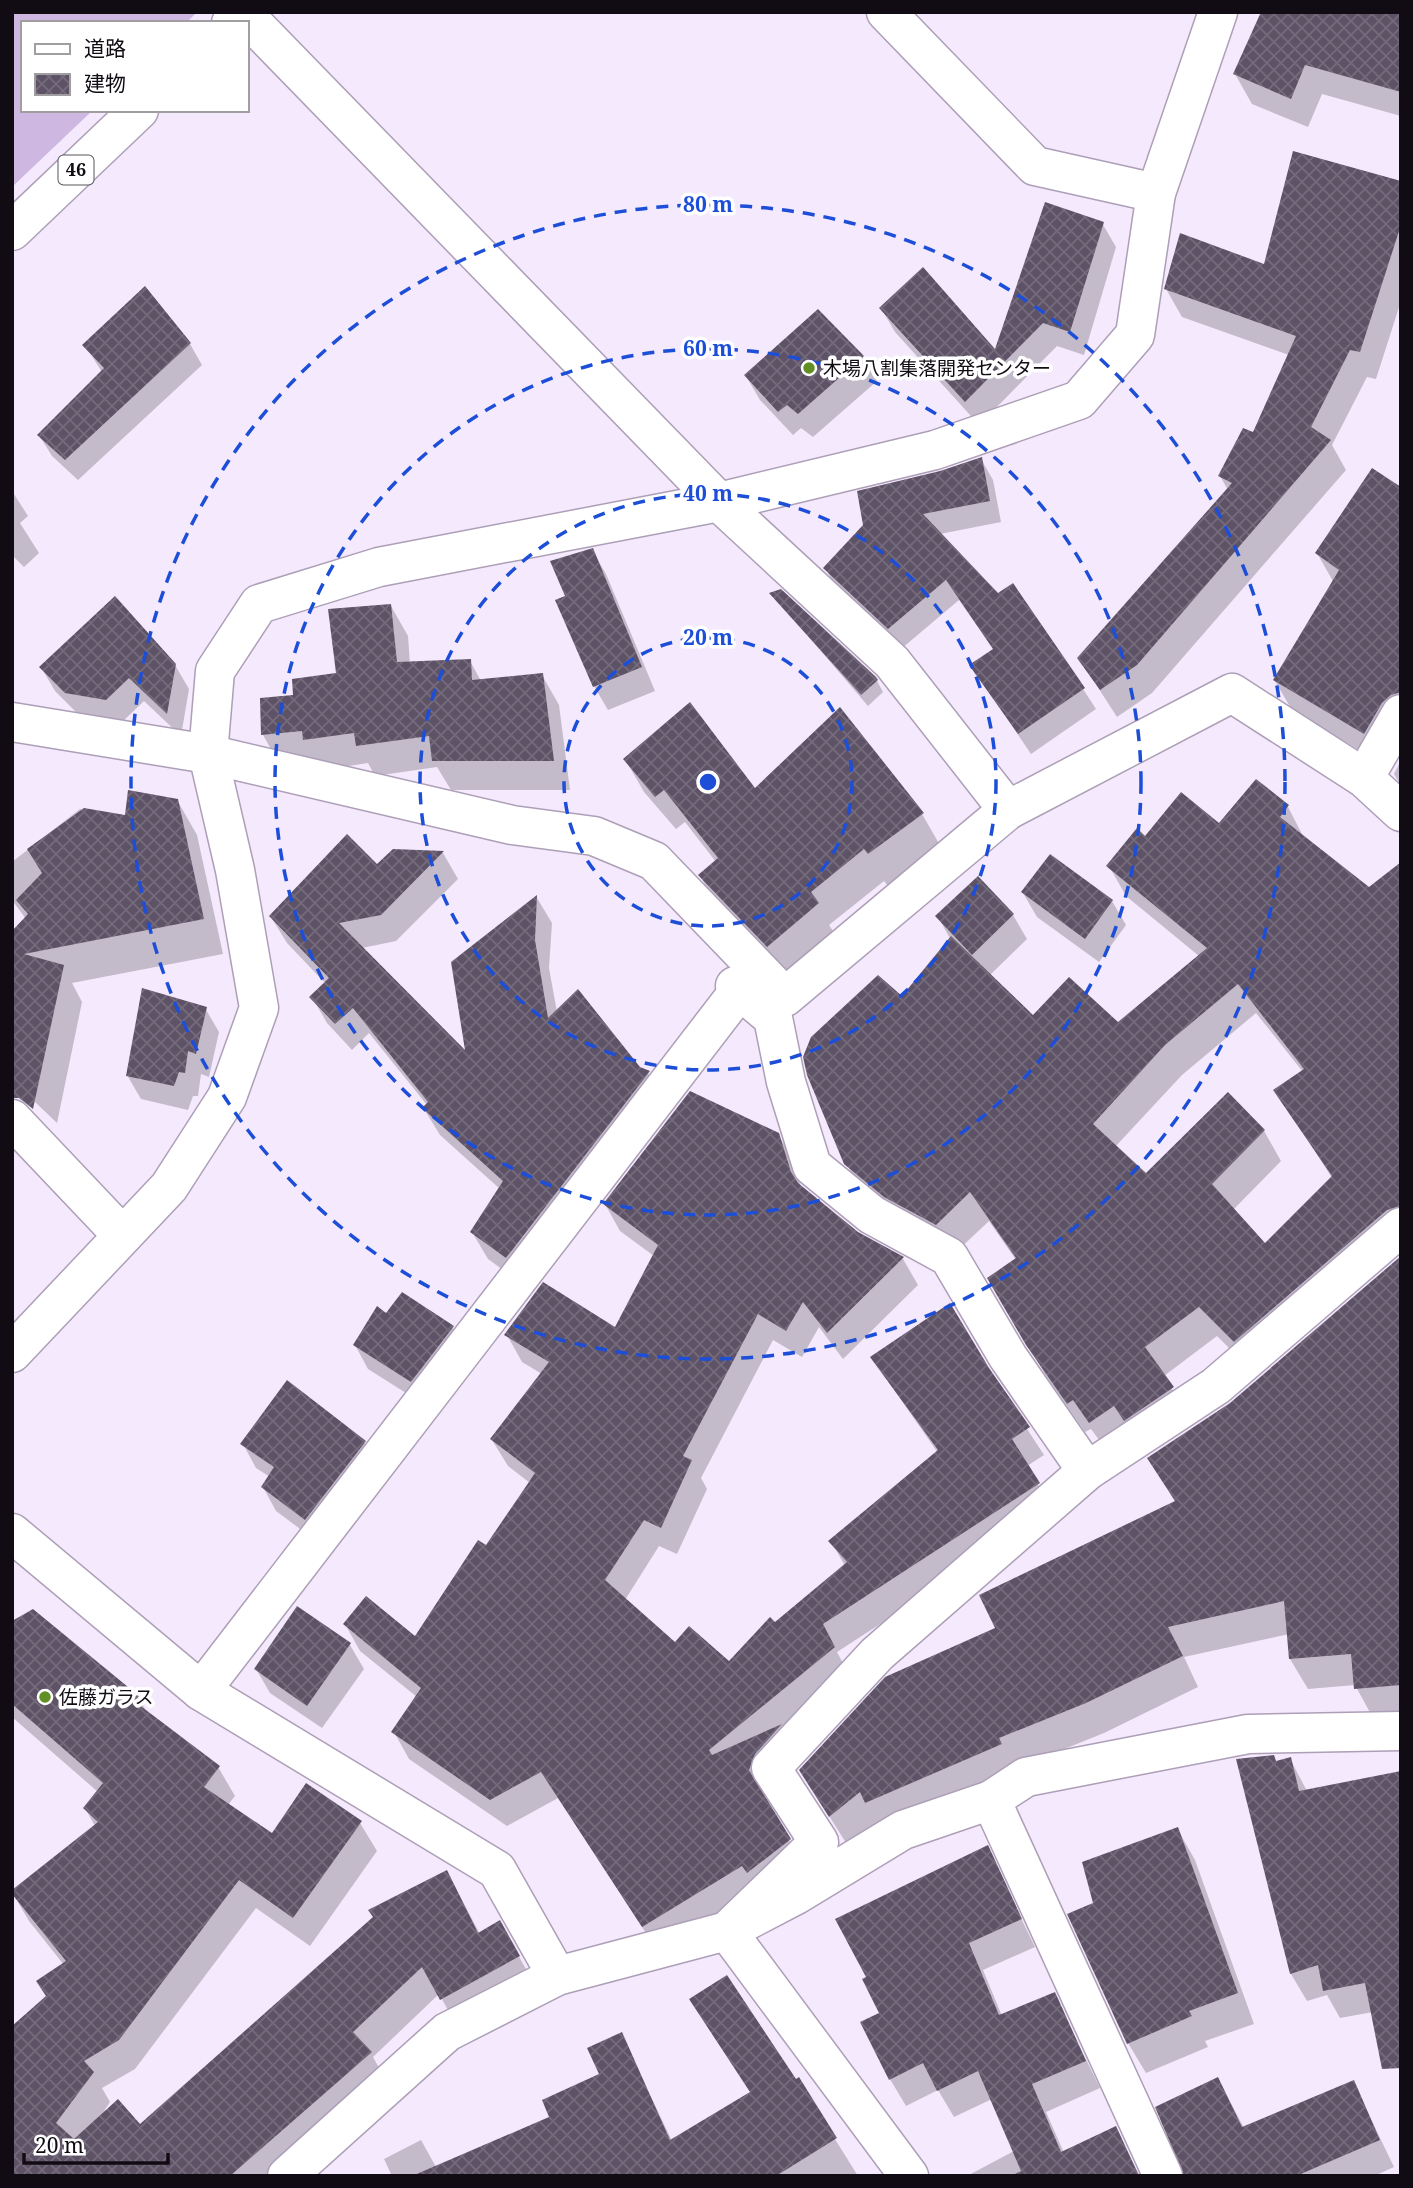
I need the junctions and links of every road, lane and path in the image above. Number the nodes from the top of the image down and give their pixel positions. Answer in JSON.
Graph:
{"nodes":[{"id":1,"x":242,"y":12,"type":"edge"},
{"id":2,"x":886,"y":12,"type":"edge"},
{"id":3,"x":1218,"y":12,"type":"edge"},
{"id":4,"x":137,"y":112,"type":"edge"},
{"id":5,"x":1156,"y":193,"type":"junction"},
{"id":6,"x":12,"y":231,"type":"edge"},
{"id":7,"x":719,"y":502,"type":"junction"},
{"id":8,"x":1401,"y":714,"type":"edge"},
{"id":9,"x":12,"y":722,"type":"edge"},
{"id":10,"x":208,"y":754,"type":"junction"},
{"id":11,"x":1364,"y":778,"type":"junction"},
{"id":12,"x":1008,"y":810,"type":"junction"},
{"id":13,"x":1401,"y":812,"type":"edge"},
{"id":14,"x":654,"y":861,"type":"junction"},
{"id":15,"x":739,"y":991,"type":"junction"},
{"id":16,"x":12,"y":1119,"type":"edge"},
{"id":17,"x":1401,"y":1227,"type":"edge"},
{"id":18,"x":122,"y":1235,"type":"junction"},
{"id":19,"x":12,"y":1353,"type":"edge"},
{"id":20,"x":1087,"y":1471,"type":"junction"},
{"id":21,"x":12,"y":1533,"type":"edge"},
{"id":22,"x":201,"y":1691,"type":"junction"},
{"id":23,"x":1401,"y":1731,"type":"edge"},
{"id":24,"x":991,"y":1800,"type":"junction"},
{"id":25,"x":727,"y":1931,"type":"junction"},
{"id":26,"x":557,"y":1976,"type":"junction"},
{"id":27,"x":287,"y":2176,"type":"edge"},
{"id":28,"x":909,"y":2176,"type":"edge"},
{"id":29,"x":1163,"y":2176,"type":"edge"}],
"edges":[{"from":1,"to":7,"type":"street"},
{"from":2,"to":5,"type":"street"},
{"from":3,"to":5,"type":"street"},
{"from":4,"to":6,"type":"street","number":"46"},
{"from":5,"to":7,"type":"street"},
{"from":7,"to":10,"type":"street"},
{"from":7,"to":12,"type":"street"},
{"from":8,"to":11,"type":"street"},
{"from":9,"to":10,"type":"street"},
{"from":10,"to":14,"type":"street"},
{"from":10,"to":18,"type":"street"},
{"from":11,"to":12,"type":"street"},
{"from":11,"to":13,"type":"street"},
{"from":12,"to":14,"type":"street"},
{"from":14,"to":15,"type":"street"},
{"from":15,"to":20,"type":"street"},
{"from":15,"to":22,"type":"street"},
{"from":16,"to":18,"type":"street"},
{"from":17,"to":20,"type":"street"},
{"from":18,"to":19,"type":"street"},
{"from":20,"to":25,"type":"street"},
{"from":21,"to":22,"type":"street"},
{"from":22,"to":26,"type":"street"},
{"from":23,"to":24,"type":"street"},
{"from":24,"to":25,"type":"street"},
{"from":24,"to":29,"type":"street"},
{"from":25,"to":26,"type":"street"},
{"from":25,"to":28,"type":"street"},
{"from":26,"to":27,"type":"street"}]}
